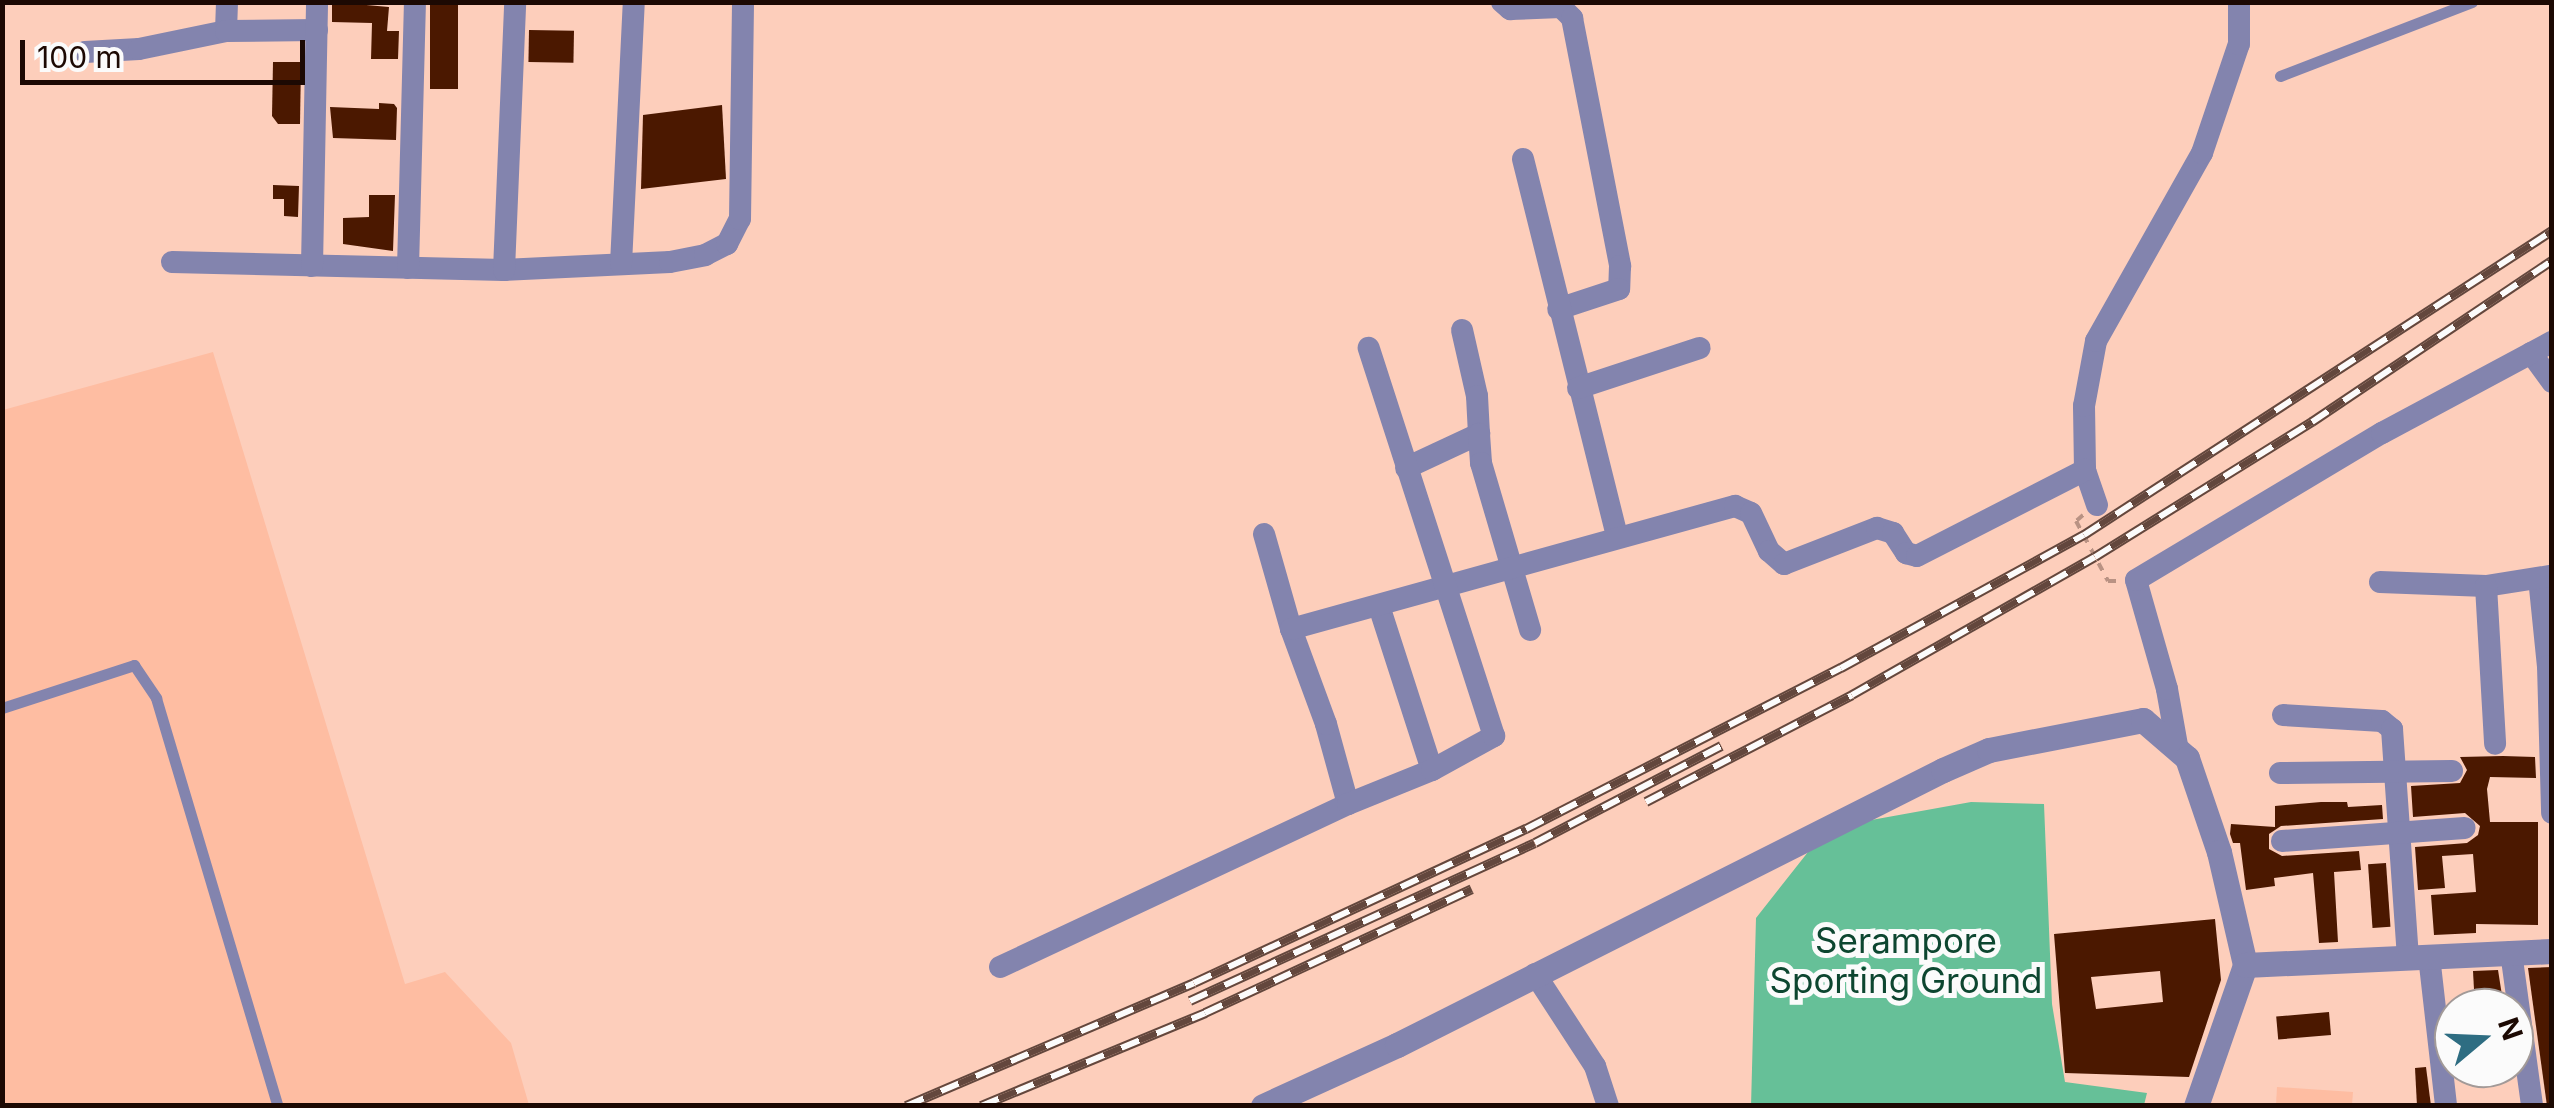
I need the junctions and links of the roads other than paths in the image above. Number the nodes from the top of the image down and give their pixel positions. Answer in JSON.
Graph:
{"nodes":[{"id":1,"x":227,"y":2,"type":"edge"},
{"id":2,"x":318,"y":2,"type":"edge"},
{"id":3,"x":415,"y":2,"type":"edge"},
{"id":4,"x":515,"y":2,"type":"edge"},
{"id":5,"x":634,"y":2,"type":"edge"},
{"id":6,"x":743,"y":2,"type":"edge"},
{"id":7,"x":1502,"y":2,"type":"edge"},
{"id":8,"x":2239,"y":2,"type":"edge"},
{"id":9,"x":2472,"y":2,"type":"edge"},
{"id":10,"x":317,"y":30,"type":"junction"},
{"id":11,"x":226,"y":31,"type":"junction"},
{"id":12,"x":84,"y":52,"type":"dead end"},
{"id":13,"x":2280,"y":76,"type":"dead end"},
{"id":14,"x":1523,"y":158,"type":"dead end"},
{"id":15,"x":172,"y":262,"type":"dead end"},
{"id":16,"x":621,"y":264,"type":"junction"},
{"id":17,"x":312,"y":266,"type":"junction"},
{"id":18,"x":408,"y":268,"type":"junction"},
{"id":19,"x":504,"y":270,"type":"junction"},
{"id":20,"x":1558,"y":310,"type":"junction"},
{"id":21,"x":1462,"y":330,"type":"dead end"},
{"id":22,"x":2541,"y":347,"type":"edge"},
{"id":23,"x":1369,"y":348,"type":"dead end"},
{"id":24,"x":1700,"y":348,"type":"dead end"},
{"id":25,"x":2552,"y":382,"type":"edge"},
{"id":26,"x":1578,"y":388,"type":"junction"},
{"id":27,"x":1478,"y":434,"type":"junction"},
{"id":28,"x":1406,"y":468,"type":"junction"},
{"id":29,"x":2084,"y":470,"type":"junction"},
{"id":30,"x":2098,"y":505,"type":"road end"},
{"id":31,"x":1264,"y":534,"type":"dead end"},
{"id":32,"x":1617,"y":537,"type":"junction"},
{"id":33,"x":1510,"y":569,"type":"junction"},
{"id":34,"x":2545,"y":577,"type":"edge"},
{"id":35,"x":2380,"y":582,"type":"dead end"},
{"id":36,"x":2486,"y":586,"type":"junction"},
{"id":37,"x":1443,"y":590,"type":"junction"},
{"id":38,"x":1379,"y":606,"type":"junction"},
{"id":39,"x":1291,"y":629,"type":"junction"},
{"id":40,"x":1530,"y":630,"type":"dead end"},
{"id":41,"x":2,"y":708,"type":"edge"},
{"id":42,"x":2283,"y":715,"type":"dead end"},
{"id":43,"x":2496,"y":744,"type":"dead end"},
{"id":44,"x":2178,"y":751,"type":"junction"},
{"id":45,"x":1432,"y":770,"type":"junction"},
{"id":46,"x":2452,"y":770,"type":"dead end"},
{"id":47,"x":2398,"y":772,"type":"junction"},
{"id":48,"x":2280,"y":773,"type":"dead end"},
{"id":49,"x":1348,"y":804,"type":"junction"},
{"id":50,"x":2552,"y":813,"type":"edge"},
{"id":51,"x":2464,"y":828,"type":"dead end"},
{"id":52,"x":2399,"y":836,"type":"junction"},
{"id":53,"x":2282,"y":840,"type":"dead end"},
{"id":54,"x":2552,"y":951,"type":"edge"},
{"id":55,"x":2510,"y":952,"type":"junction"},
{"id":56,"x":2418,"y":957,"type":"junction"},
{"id":57,"x":2245,"y":966,"type":"junction"},
{"id":58,"x":1000,"y":967,"type":"dead end"},
{"id":59,"x":1535,"y":974,"type":"junction"},
{"id":60,"x":278,"y":1106,"type":"edge"},
{"id":61,"x":1263,"y":1106,"type":"edge"},
{"id":62,"x":1608,"y":1106,"type":"edge"},
{"id":63,"x":2196,"y":1106,"type":"edge"},
{"id":64,"x":2446,"y":1106,"type":"edge"},
{"id":65,"x":2532,"y":1106,"type":"edge"}],
"edges":[{"from":1,"to":11,"type":"street"},
{"from":2,"to":10,"type":"street"},
{"from":3,"to":18,"type":"street"},
{"from":4,"to":19,"type":"street"},
{"from":5,"to":16,"type":"street"},
{"from":6,"to":16,"type":"street"},
{"from":7,"to":20,"type":"street"},
{"from":8,"to":29,"type":"street"},
{"from":9,"to":13,"type":"lane"},
{"from":10,"to":11,"type":"street"},
{"from":10,"to":17,"type":"street"},
{"from":11,"to":12,"type":"street"},
{"from":14,"to":20,"type":"street"},
{"from":15,"to":17,"type":"street"},
{"from":16,"to":19,"type":"street"},
{"from":17,"to":18,"type":"street"},
{"from":18,"to":19,"type":"street"},
{"from":20,"to":26,"type":"street"},
{"from":21,"to":27,"type":"street"},
{"from":22,"to":25,"type":"street"},
{"from":22,"to":44,"type":"street"},
{"from":23,"to":28,"type":"street"},
{"from":24,"to":26,"type":"street"},
{"from":26,"to":32,"type":"street"},
{"from":27,"to":28,"type":"street"},
{"from":27,"to":33,"type":"street"},
{"from":28,"to":37,"type":"street"},
{"from":29,"to":30,"type":"street"},
{"from":29,"to":32,"type":"street"},
{"from":31,"to":39,"type":"street"},
{"from":32,"to":33,"type":"street"},
{"from":33,"to":37,"type":"street"},
{"from":33,"to":40,"type":"street"},
{"from":34,"to":36,"type":"street"},
{"from":34,"to":50,"type":"street"},
{"from":35,"to":36,"type":"street"},
{"from":36,"to":43,"type":"street"},
{"from":37,"to":38,"type":"street"},
{"from":37,"to":45,"type":"street"},
{"from":38,"to":39,"type":"street"},
{"from":38,"to":45,"type":"street"},
{"from":39,"to":49,"type":"street"},
{"from":41,"to":60,"type":"lane"},
{"from":42,"to":47,"type":"street"},
{"from":44,"to":57,"type":"street"},
{"from":44,"to":59,"type":"street"},
{"from":45,"to":49,"type":"street"},
{"from":46,"to":47,"type":"street"},
{"from":47,"to":48,"type":"street"},
{"from":47,"to":52,"type":"street"},
{"from":49,"to":58,"type":"street"},
{"from":51,"to":52,"type":"street"},
{"from":52,"to":53,"type":"street"},
{"from":52,"to":56,"type":"street"},
{"from":54,"to":55,"type":"street"},
{"from":55,"to":56,"type":"street"},
{"from":55,"to":65,"type":"street"},
{"from":56,"to":57,"type":"street"},
{"from":56,"to":64,"type":"street"},
{"from":57,"to":63,"type":"street"},
{"from":59,"to":61,"type":"street"},
{"from":59,"to":62,"type":"street"}]}
